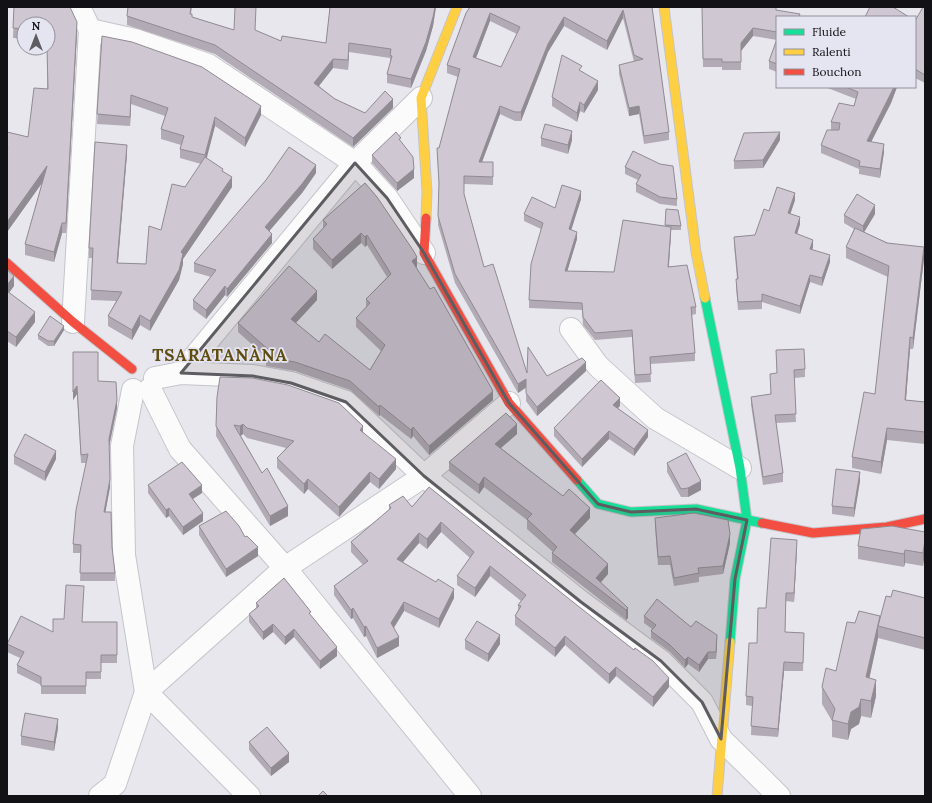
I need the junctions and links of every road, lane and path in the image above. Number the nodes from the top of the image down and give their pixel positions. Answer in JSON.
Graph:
{"nodes":[{"id":1,"x":79,"y":7,"type":"edge"},
{"id":2,"x":457,"y":7,"type":"edge"},
{"id":3,"x":664,"y":7,"type":"edge"},
{"id":4,"x":90,"y":30,"type":"junction"},
{"id":5,"x":421,"y":98,"type":"junction"},
{"id":6,"x":354,"y":163,"type":"junction"},
{"id":7,"x":424,"y":253,"type":"junction"},
{"id":8,"x":7,"y":263,"type":"edge"},
{"id":9,"x":73,"y":322,"type":"junction"},
{"id":10,"x":571,"y":329,"type":"dead end"},
{"id":11,"x":181,"y":373,"type":"junction"},
{"id":12,"x":143,"y":381,"type":"junction"},
{"id":13,"x":509,"y":403,"type":"junction"},
{"id":14,"x":740,"y":468,"type":"junction"},
{"id":15,"x":424,"y":476,"type":"junction"},
{"id":16,"x":925,"y":519,"type":"edge"},
{"id":17,"x":747,"y":520,"type":"junction"},
{"id":18,"x":286,"y":568,"type":"junction"},
{"id":19,"x":146,"y":692,"type":"junction"},
{"id":20,"x":721,"y":739,"type":"junction"},
{"id":21,"x":100,"y":796,"type":"edge"},
{"id":22,"x":249,"y":796,"type":"edge"},
{"id":23,"x":470,"y":796,"type":"edge"},
{"id":24,"x":717,"y":796,"type":"edge"},
{"id":25,"x":779,"y":796,"type":"edge"}],
"edges":[{"from":1,"to":4,"type":"street"},
{"from":2,"to":5,"type":"street"},
{"from":3,"to":14,"type":"street"},
{"from":4,"to":6,"type":"street"},
{"from":4,"to":9,"type":"street"},
{"from":5,"to":6,"type":"street"},
{"from":5,"to":7,"type":"street"},
{"from":6,"to":7,"type":"street"},
{"from":6,"to":11,"type":"street"},
{"from":7,"to":13,"type":"street"},
{"from":8,"to":9,"type":"street"},
{"from":9,"to":12,"type":"street"},
{"from":10,"to":14,"type":"street"},
{"from":11,"to":12,"type":"street"},
{"from":11,"to":15,"type":"street"},
{"from":12,"to":18,"type":"street"},
{"from":12,"to":19,"type":"street"},
{"from":13,"to":15,"type":"street"},
{"from":13,"to":17,"type":"street"},
{"from":14,"to":17,"type":"street"},
{"from":15,"to":18,"type":"street"},
{"from":15,"to":20,"type":"street"},
{"from":16,"to":17,"type":"street"},
{"from":17,"to":20,"type":"street"},
{"from":18,"to":19,"type":"street"},
{"from":18,"to":23,"type":"street"},
{"from":19,"to":21,"type":"street"},
{"from":19,"to":22,"type":"street"},
{"from":20,"to":24,"type":"street"},
{"from":20,"to":25,"type":"street"}]}
